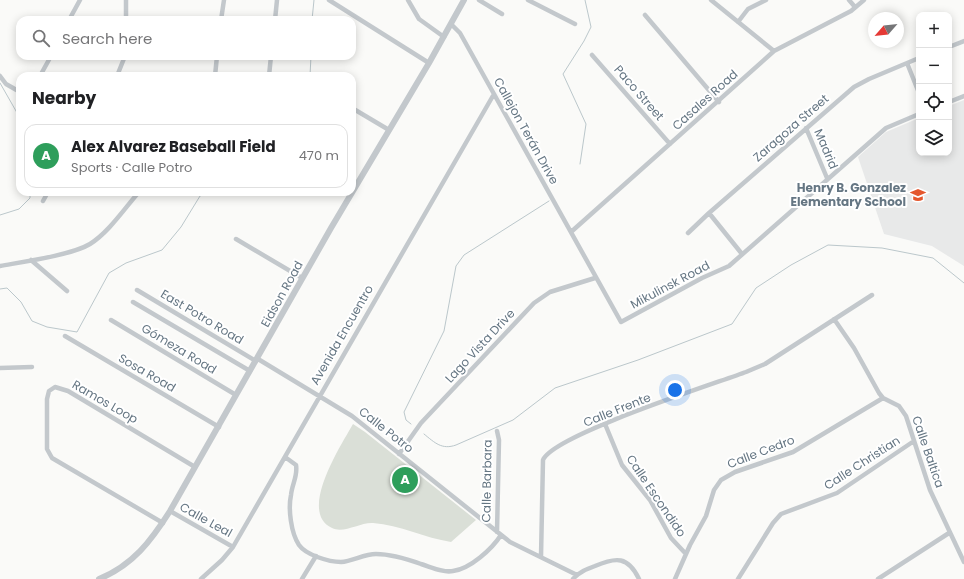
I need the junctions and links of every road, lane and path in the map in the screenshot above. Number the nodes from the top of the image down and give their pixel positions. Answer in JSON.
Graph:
{"nodes":[{"id":1,"x":80,"y":0,"type":"edge"},
{"id":2,"x":126,"y":0,"type":"edge"},
{"id":3,"x":224,"y":0,"type":"edge"},
{"id":4,"x":277,"y":0,"type":"edge"},
{"id":5,"x":329,"y":0,"type":"edge"},
{"id":6,"x":408,"y":0,"type":"edge"},
{"id":7,"x":464,"y":0,"type":"edge"},
{"id":8,"x":479,"y":0,"type":"edge"},
{"id":9,"x":528,"y":0,"type":"edge"},
{"id":10,"x":711,"y":0,"type":"edge"},
{"id":11,"x":766,"y":0,"type":"edge"},
{"id":12,"x":849,"y":0,"type":"edge"},
{"id":13,"x":864,"y":0,"type":"edge"},
{"id":14,"x":856,"y":7,"type":"junction"},
{"id":15,"x":502,"y":14,"type":"dead end"},
{"id":16,"x":71,"y":16,"type":"edge"},
{"id":17,"x":126,"y":16,"type":"edge"},
{"id":18,"x":222,"y":16,"type":"edge"},
{"id":19,"x":275,"y":16,"type":"edge"},
{"id":20,"x":354,"y":16,"type":"edge"},
{"id":21,"x":645,"y":16,"type":"dead end"},
{"id":22,"x":356,"y":17,"type":"edge"},
{"id":23,"x":738,"y":22,"type":"junction"},
{"id":24,"x":451,"y":24,"type":"junction"},
{"id":25,"x":575,"y":24,"type":"dead end"},
{"id":26,"x":444,"y":37,"type":"junction"},
{"id":27,"x":964,"y":41,"type":"edge"},
{"id":28,"x":952,"y":46,"type":"edge"},
{"id":29,"x":774,"y":51,"type":"junction"},
{"id":30,"x":592,"y":55,"type":"dead end"},
{"id":31,"x":916,"y":59,"type":"edge"},
{"id":32,"x":49,"y":60,"type":"edge"},
{"id":33,"x":123,"y":60,"type":"edge"},
{"id":34,"x":217,"y":60,"type":"edge"},
{"id":35,"x":271,"y":60,"type":"edge"},
{"id":36,"x":429,"y":63,"type":"junction"},
{"id":37,"x":907,"y":63,"type":"junction"},
{"id":38,"x":42,"y":72,"type":"edge"},
{"id":39,"x":119,"y":72,"type":"edge"},
{"id":40,"x":215,"y":72,"type":"edge"},
{"id":41,"x":269,"y":72,"type":"edge"},
{"id":42,"x":0,"y":76,"type":"edge"},
{"id":43,"x":916,"y":85,"type":"edge"},
{"id":44,"x":16,"y":90,"type":"edge"},
{"id":45,"x":494,"y":94,"type":"junction"},
{"id":46,"x":964,"y":96,"type":"edge"},
{"id":47,"x":952,"y":101,"type":"edge"},
{"id":48,"x":719,"y":102,"type":"junction"},
{"id":49,"x":356,"y":110,"type":"edge"},
{"id":50,"x":916,"y":115,"type":"edge"},
{"id":51,"x":806,"y":128,"type":"junction"},
{"id":52,"x":389,"y":130,"type":"junction"},
{"id":53,"x":670,"y":144,"type":"junction"},
{"id":54,"x":827,"y":178,"type":"junction"},
{"id":55,"x":356,"y":186,"type":"edge"},
{"id":56,"x":46,"y":196,"type":"edge"},
{"id":57,"x":135,"y":196,"type":"edge"},
{"id":58,"x":350,"y":196,"type":"edge"},
{"id":59,"x":43,"y":201,"type":"dead end"},
{"id":60,"x":709,"y":213,"type":"junction"},
{"id":61,"x":571,"y":232,"type":"junction"},
{"id":62,"x":688,"y":233,"type":"dead end"},
{"id":63,"x":236,"y":239,"type":"dead end"},
{"id":64,"x":742,"y":254,"type":"junction"},
{"id":65,"x":31,"y":260,"type":"junction"},
{"id":66,"x":0,"y":266,"type":"edge"},
{"id":67,"x":302,"y":278,"type":"junction"},
{"id":68,"x":595,"y":278,"type":"junction"},
{"id":69,"x":137,"y":290,"type":"dead end"},
{"id":70,"x":67,"y":291,"type":"dead end"},
{"id":71,"x":872,"y":295,"type":"dead end"},
{"id":72,"x":133,"y":302,"type":"dead end"},
{"id":73,"x":834,"y":319,"type":"junction"},
{"id":74,"x":111,"y":320,"type":"dead end"},
{"id":75,"x":621,"y":322,"type":"joint"},
{"id":76,"x":65,"y":336,"type":"dead end"},
{"id":77,"x":257,"y":360,"type":"junction"},
{"id":78,"x":32,"y":367,"type":"dead end"},
{"id":79,"x":0,"y":368,"type":"edge"},
{"id":80,"x":250,"y":371,"type":"junction"},
{"id":81,"x":236,"y":395,"type":"junction"},
{"id":82,"x":319,"y":395,"type":"junction"},
{"id":83,"x":883,"y":398,"type":"junction"},
{"id":84,"x":605,"y":424,"type":"junction"},
{"id":85,"x":219,"y":427,"type":"junction"},
{"id":86,"x":497,"y":431,"type":"dead end"},
{"id":87,"x":914,"y":441,"type":"junction"},
{"id":88,"x":399,"y":454,"type":"junction"},
{"id":89,"x":285,"y":457,"type":"junction"},
{"id":90,"x":196,"y":467,"type":"junction"},
{"id":91,"x":170,"y":511,"type":"junction"},
{"id":92,"x":163,"y":522,"type":"junction"},
{"id":93,"x":497,"y":532,"type":"junction"},
{"id":94,"x":949,"y":533,"type":"junction"},
{"id":95,"x":501,"y":535,"type":"junction"},
{"id":96,"x":233,"y":547,"type":"junction"},
{"id":97,"x":686,"y":554,"type":"junction"},
{"id":98,"x":316,"y":556,"type":"junction"},
{"id":99,"x":541,"y":557,"type":"junction"},
{"id":100,"x":964,"y":562,"type":"edge"},
{"id":101,"x":575,"y":577,"type":"edge"},
{"id":102,"x":99,"y":579,"type":"edge"},
{"id":103,"x":201,"y":579,"type":"edge"},
{"id":104,"x":302,"y":579,"type":"edge"},
{"id":105,"x":639,"y":579,"type":"edge"},
{"id":106,"x":675,"y":579,"type":"edge"},
{"id":107,"x":738,"y":579,"type":"edge"},
{"id":108,"x":878,"y":579,"type":"edge"}],
"edges":[{"from":1,"to":16,"type":"street"},
{"from":2,"to":17,"type":"street"},
{"from":3,"to":18,"type":"street"},
{"from":4,"to":19,"type":"street"},
{"from":5,"to":20,"type":"street"},
{"from":6,"to":26,"type":"street"},
{"from":7,"to":24,"type":"street","name":"Eidson Road"},
{"from":8,"to":15,"type":"street"},
{"from":9,"to":25,"type":"street"},
{"from":10,"to":23,"type":"street"},
{"from":11,"to":23,"type":"street"},
{"from":12,"to":14,"type":"street"},
{"from":13,"to":14,"type":"street","name":"Casales Road"},
{"from":14,"to":29,"type":"street","name":"Casales Road"},
{"from":21,"to":48,"type":"street"},
{"from":22,"to":36,"type":"street"},
{"from":23,"to":29,"type":"street"},
{"from":24,"to":26,"type":"street","name":"Eidson Road"},
{"from":24,"to":45,"type":"street","name":"Callejon Terán Drive"},
{"from":26,"to":36,"type":"street","name":"Eidson Road"},
{"from":27,"to":28,"type":"street"},
{"from":29,"to":48,"type":"street","name":"Casales Road"},
{"from":30,"to":53,"type":"street","name":"Paco Street"},
{"from":31,"to":37,"type":"street","name":"Zaragoza Street"},
{"from":32,"to":38,"type":"street"},
{"from":33,"to":39,"type":"street"},
{"from":34,"to":40,"type":"street"},
{"from":35,"to":41,"type":"street"},
{"from":36,"to":52,"type":"street","name":"Eidson Road"},
{"from":37,"to":43,"type":"street"},
{"from":37,"to":51,"type":"street","name":"Zaragoza Street"},
{"from":42,"to":44,"type":"street"},
{"from":45,"to":61,"type":"street","name":"Callejon Terán Drive"},
{"from":45,"to":82,"type":"street","name":"Avenida Encuentro"},
{"from":46,"to":47,"type":"street"},
{"from":48,"to":53,"type":"street","name":"Casales Road"},
{"from":49,"to":52,"type":"street"},
{"from":50,"to":54,"type":"street","name":"Mikulinsk Road"},
{"from":51,"to":54,"type":"street","name":"Madrid"},
{"from":51,"to":60,"type":"street","name":"Zaragoza Street"},
{"from":52,"to":55,"type":"street","name":"Eidson Road"},
{"from":53,"to":61,"type":"street","name":"Casales Road"},
{"from":54,"to":64,"type":"street","name":"Mikulinsk Road"},
{"from":56,"to":59,"type":"street"},
{"from":57,"to":65,"type":"street"},
{"from":58,"to":67,"type":"street","name":"Eidson Road"},
{"from":60,"to":62,"type":"street","name":"Zaragoza Street"},
{"from":60,"to":64,"type":"street"},
{"from":61,"to":68,"type":"street","name":"Callejon Terán Drive"},
{"from":63,"to":67,"type":"street"},
{"from":64,"to":75,"type":"street","name":"Mikulinsk Road"},
{"from":65,"to":66,"type":"street"},
{"from":65,"to":70,"type":"street"},
{"from":67,"to":77,"type":"street","name":"Eidson Road"},
{"from":68,"to":75,"type":"street","name":"Callejon Terán Drive"},
{"from":68,"to":88,"type":"street","name":"Lago Vista Drive"},
{"from":69,"to":77,"type":"street","name":"East Potro Road"},
{"from":71,"to":73,"type":"street","name":"Calle Frente"},
{"from":72,"to":80,"type":"street"},
{"from":73,"to":83,"type":"street"},
{"from":73,"to":84,"type":"street","name":"Calle Frente"},
{"from":74,"to":81,"type":"street","name":"Gómeza Road"},
{"from":76,"to":85,"type":"street","name":"Sosa Road"},
{"from":77,"to":80,"type":"street","name":"Eidson Road"},
{"from":77,"to":82,"type":"street","name":"Calle Potro"},
{"from":78,"to":79,"type":"street"},
{"from":80,"to":81,"type":"street","name":"Eidson Road"},
{"from":81,"to":85,"type":"street","name":"Eidson Road"},
{"from":82,"to":88,"type":"street","name":"Calle Potro"},
{"from":82,"to":89,"type":"street","name":"Avenida Encuentro"},
{"from":83,"to":87,"type":"street","name":"Calle Baltica"},
{"from":83,"to":97,"type":"street","name":"Calle Cedro"},
{"from":84,"to":97,"type":"street","name":"Calle Escondido"},
{"from":84,"to":99,"type":"street","name":"Calle Frente"},
{"from":85,"to":90,"type":"street","name":"Eidson Road"},
{"from":86,"to":93,"type":"street","name":"Calle Barbara"},
{"from":87,"to":94,"type":"street","name":"Calle Baltica"},
{"from":87,"to":107,"type":"street","name":"Calle Christian"},
{"from":88,"to":93,"type":"street","name":"Calle Potro"},
{"from":89,"to":96,"type":"street","name":"Avenida Encuentro"},
{"from":89,"to":98,"type":"street","name":"Calle Barbara"},
{"from":90,"to":91,"type":"street","name":"Eidson Road"},
{"from":90,"to":92,"type":"street","name":"Ramos Loop"},
{"from":91,"to":92,"type":"street","name":"Eidson Road"},
{"from":91,"to":96,"type":"street","name":"Calle Leal"},
{"from":92,"to":102,"type":"street","name":"Eidson Road"},
{"from":93,"to":95,"type":"street","name":"Calle Potro"},
{"from":94,"to":100,"type":"street","name":"Calle Baltica"},
{"from":94,"to":108,"type":"street"},
{"from":95,"to":98,"type":"street","name":"Calle Barbara"},
{"from":95,"to":99,"type":"street","name":"Calle Potro"},
{"from":96,"to":103,"type":"street","name":"Avenida Encuentro"},
{"from":97,"to":106,"type":"street","name":"Calle Cedro"},
{"from":98,"to":104,"type":"street"},
{"from":99,"to":101,"type":"street","name":"Calle Potro"},
{"from":101,"to":105,"type":"street"}]}
